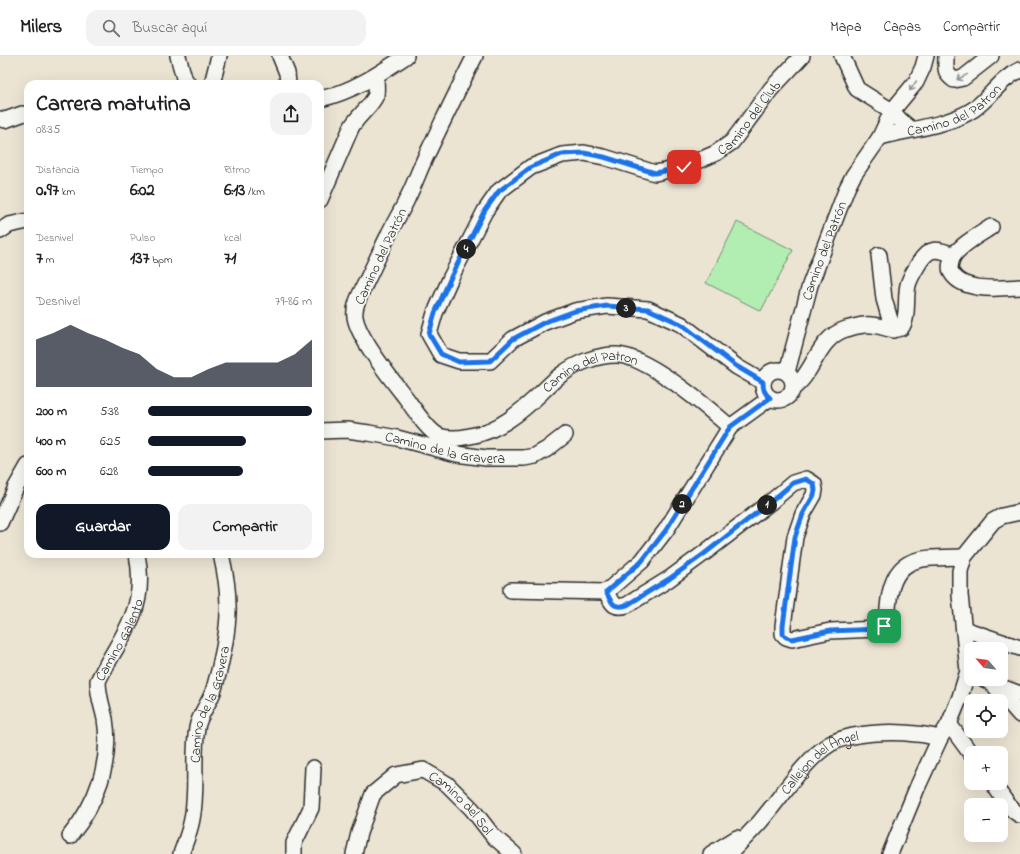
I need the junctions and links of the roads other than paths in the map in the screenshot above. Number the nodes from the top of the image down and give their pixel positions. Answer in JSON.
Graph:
{"nodes":[{"id":1,"x":178,"y":56,"type":"edge"},
{"id":2,"x":219,"y":56,"type":"edge"},
{"id":3,"x":280,"y":56,"type":"edge"},
{"id":4,"x":406,"y":56,"type":"edge"},
{"id":5,"x":474,"y":56,"type":"edge"},
{"id":6,"x":802,"y":56,"type":"edge"},
{"id":7,"x":842,"y":56,"type":"edge"},
{"id":8,"x":926,"y":56,"type":"edge"},
{"id":9,"x":946,"y":56,"type":"edge"},
{"id":10,"x":991,"y":56,"type":"edge"},
{"id":11,"x":1020,"y":70,"type":"edge"},
{"id":12,"x":376,"y":76,"type":"junction"},
{"id":13,"x":185,"y":80,"type":"edge"},
{"id":14,"x":213,"y":80,"type":"edge"},
{"id":15,"x":288,"y":80,"type":"edge"},
{"id":16,"x":324,"y":98,"type":"edge"},
{"id":17,"x":892,"y":111,"type":"junction"},
{"id":18,"x":22,"y":114,"type":"dead end"},
{"id":19,"x":0,"y":119,"type":"edge"},
{"id":20,"x":911,"y":129,"type":"junction"},
{"id":21,"x":880,"y":137,"type":"junction"},
{"id":22,"x":324,"y":191,"type":"edge"},
{"id":23,"x":24,"y":221,"type":"edge"},
{"id":24,"x":991,"y":227,"type":"dead end"},
{"id":25,"x":0,"y":231,"type":"edge"},
{"id":26,"x":879,"y":255,"type":"dead end"},
{"id":27,"x":953,"y":255,"type":"junction"},
{"id":28,"x":1020,"y":287,"type":"edge"},
{"id":29,"x":892,"y":330,"type":"junction"},
{"id":30,"x":787,"y":372,"type":"junction"},
{"id":31,"x":763,"y":382,"type":"junction"},
{"id":32,"x":793,"y":388,"type":"junction"},
{"id":33,"x":770,"y":398,"type":"junction"},
{"id":34,"x":730,"y":427,"type":"junction"},
{"id":35,"x":324,"y":431,"type":"edge"},
{"id":36,"x":565,"y":435,"type":"dead end"},
{"id":37,"x":446,"y":438,"type":"junction"},
{"id":38,"x":429,"y":447,"type":"junction"},
{"id":39,"x":24,"y":473,"type":"edge"},
{"id":40,"x":1020,"y":512,"type":"edge"},
{"id":41,"x":0,"y":523,"type":"edge"},
{"id":42,"x":964,"y":556,"type":"junction"},
{"id":43,"x":137,"y":558,"type":"edge"},
{"id":44,"x":222,"y":558,"type":"edge"},
{"id":45,"x":511,"y":590,"type":"dead end"},
{"id":46,"x":606,"y":592,"type":"junction"},
{"id":47,"x":964,"y":629,"type":"junction"},
{"id":48,"x":966,"y":642,"type":"edge"},
{"id":49,"x":1020,"y":648,"type":"edge"},
{"id":50,"x":964,"y":686,"type":"edge"},
{"id":51,"x":994,"y":686,"type":"edge"},
{"id":52,"x":1001,"y":686,"type":"edge"},
{"id":53,"x":1020,"y":694,"type":"edge"},
{"id":54,"x":1020,"y":715,"type":"edge"},
{"id":55,"x":949,"y":724,"type":"junction"},
{"id":56,"x":940,"y":738,"type":"junction"},
{"id":57,"x":965,"y":746,"type":"edge"},
{"id":58,"x":312,"y":768,"type":"dead end"},
{"id":59,"x":998,"y":790,"type":"edge"},
{"id":60,"x":1020,"y":815,"type":"edge"},
{"id":61,"x":758,"y":824,"type":"junction"},
{"id":62,"x":70,"y":836,"type":"dead end"},
{"id":63,"x":181,"y":854,"type":"edge"},
{"id":64,"x":294,"y":854,"type":"edge"},
{"id":65,"x":354,"y":854,"type":"edge"},
{"id":66,"x":514,"y":854,"type":"edge"},
{"id":67,"x":712,"y":854,"type":"edge"},
{"id":68,"x":729,"y":854,"type":"edge"},
{"id":69,"x":890,"y":854,"type":"edge"}],
"edges":[{"from":1,"to":13,"type":"street"},
{"from":2,"to":14,"type":"street"},
{"from":3,"to":15,"type":"street"},
{"from":4,"to":12,"type":"street"},
{"from":5,"to":37,"type":"street","name":"Camino del Patrón"},
{"from":6,"to":31,"type":"street","name":"Camino del Club"},
{"from":7,"to":17,"type":"street"},
{"from":8,"to":17,"type":"street","name":"Camino del Patrón","one_way":true},
{"from":10,"to":9,"type":"street","one_way":true},
{"from":11,"to":20,"type":"street","name":"Camino del Patron"},
{"from":12,"to":16,"type":"street"},
{"from":12,"to":22,"type":"street"},
{"from":17,"to":20,"type":"street"},
{"from":17,"to":21,"type":"street","name":"Camino del Patrón"},
{"from":18,"to":19,"type":"street"},
{"from":20,"to":21,"type":"street","name":"Camino del Patron"},
{"from":21,"to":30,"type":"street","name":"Camino del Patrón"},
{"from":23,"to":25,"type":"street"},
{"from":24,"to":27,"type":"street"},
{"from":26,"to":29,"type":"street"},
{"from":27,"to":28,"type":"street"},
{"from":27,"to":29,"type":"street"},
{"from":29,"to":32,"type":"street"},
{"from":30,"to":31,"type":"street"},
{"from":30,"to":32,"type":"street"},
{"from":31,"to":33,"type":"street"},
{"from":32,"to":33,"type":"street"},
{"from":33,"to":34,"type":"street"},
{"from":34,"to":37,"type":"street","name":"Camino del Patron"},
{"from":34,"to":46,"type":"street"},
{"from":35,"to":38,"type":"street","name":"Camino de la Gravera"},
{"from":36,"to":38,"type":"street","name":"Camino de la Gravera"},
{"from":37,"to":38,"type":"street"},
{"from":39,"to":41,"type":"street"},
{"from":40,"to":42,"type":"street"},
{"from":42,"to":46,"type":"street"},
{"from":42,"to":47,"type":"street"},
{"from":43,"to":62,"type":"street","name":"Camino Galento"},
{"from":44,"to":63,"type":"street","name":"Camino de la Gravera"},
{"from":45,"to":46,"type":"street"},
{"from":47,"to":48,"type":"street"},
{"from":47,"to":49,"type":"street"},
{"from":50,"to":55,"type":"street"},
{"from":51,"to":54,"type":"street"},
{"from":52,"to":53,"type":"street"},
{"from":55,"to":56,"type":"street"},
{"from":55,"to":57,"type":"street"},
{"from":56,"to":61,"type":"street","name":"Callejon del Ángel"},
{"from":56,"to":69,"type":"street"},
{"from":58,"to":64,"type":"street"},
{"from":59,"to":60,"type":"street"},
{"from":61,"to":67,"type":"street"},
{"from":61,"to":68,"type":"street","name":"Callejon del Ángel"},
{"from":65,"to":66,"type":"street","name":"Camino del Sol"}]}
